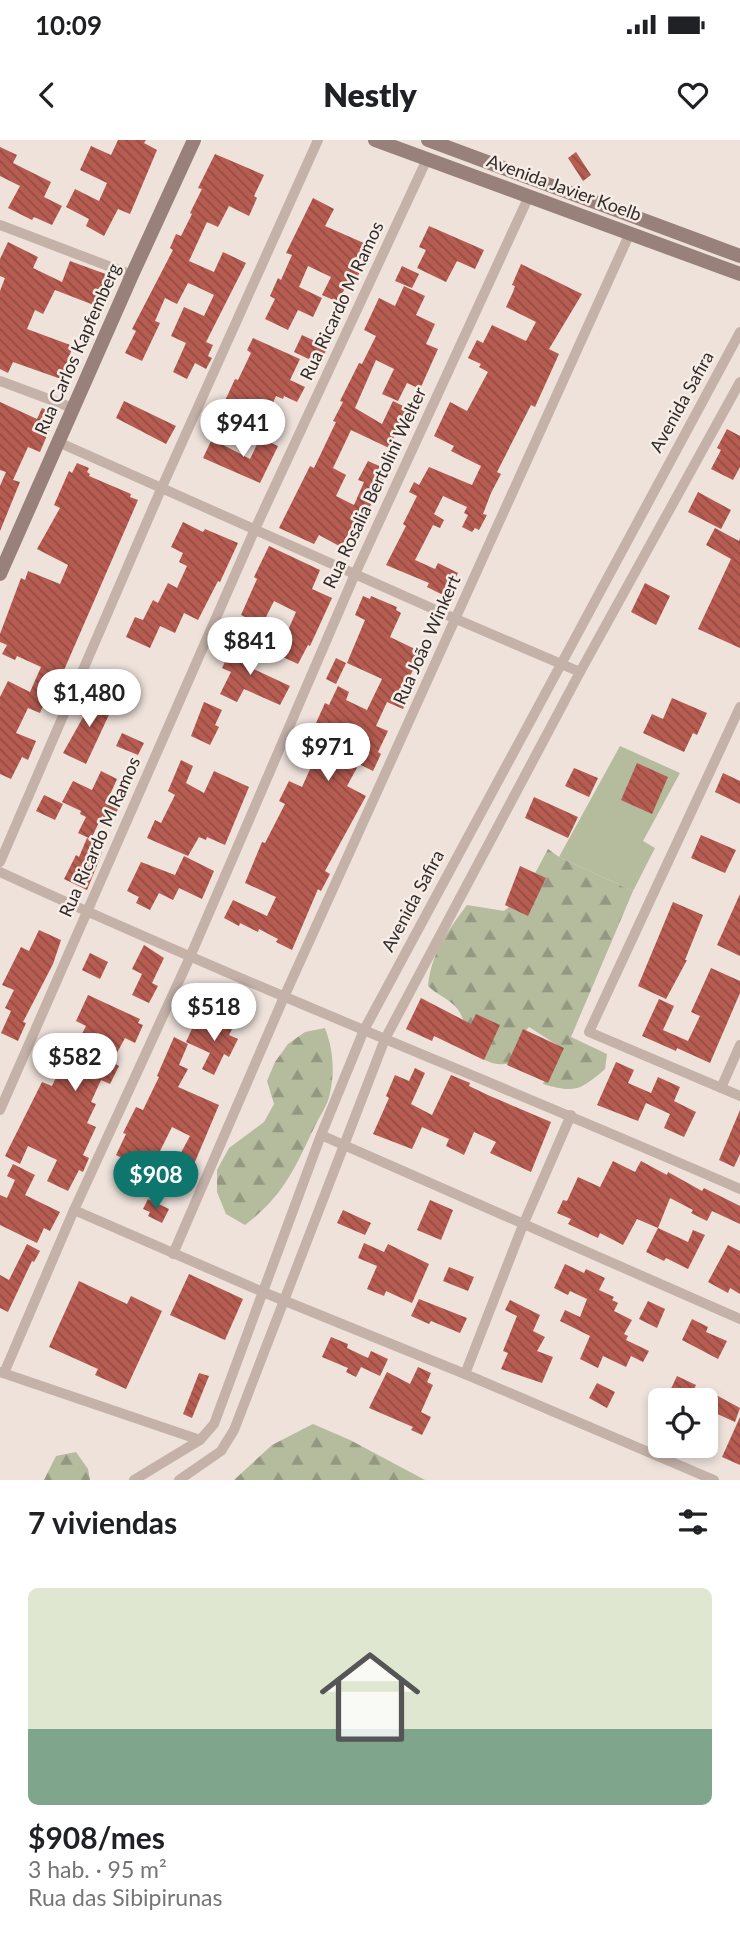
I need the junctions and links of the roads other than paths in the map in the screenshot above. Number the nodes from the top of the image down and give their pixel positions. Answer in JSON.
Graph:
{"nodes":[{"id":1,"x":194,"y":140,"type":"edge"},
{"id":2,"x":318,"y":140,"type":"edge"},
{"id":3,"x":375,"y":140,"type":"edge"},
{"id":4,"x":428,"y":140,"type":"edge"},
{"id":5,"x":427,"y":159,"type":"junction"},
{"id":6,"x":529,"y":196,"type":"junction"},
{"id":7,"x":0,"y":226,"type":"edge"},
{"id":8,"x":630,"y":233,"type":"junction"},
{"id":9,"x":740,"y":256,"type":"edge"},
{"id":10,"x":740,"y":274,"type":"edge"},
{"id":11,"x":132,"y":275,"type":"junction"},
{"id":12,"x":740,"y":332,"type":"edge"},
{"id":13,"x":0,"y":381,"type":"edge"},
{"id":14,"x":740,"y":382,"type":"edge"},
{"id":15,"x":73,"y":408,"type":"junction"},
{"id":16,"x":58,"y":442,"type":"junction"},
{"id":17,"x":162,"y":487,"type":"junction"},
{"id":18,"x":255,"y":529,"type":"junction"},
{"id":19,"x":0,"y":574,"type":"edge"},
{"id":20,"x":355,"y":574,"type":"junction"},
{"id":21,"x":456,"y":619,"type":"junction"},
{"id":22,"x":560,"y":663,"type":"junction"},
{"id":23,"x":580,"y":672,"type":"junction"},
{"id":24,"x":740,"y":708,"type":"edge"},
{"id":25,"x":0,"y":862,"type":"edge"},
{"id":26,"x":0,"y":872,"type":"edge"},
{"id":27,"x":86,"y":911,"type":"junction"},
{"id":28,"x":190,"y":957,"type":"junction"},
{"id":29,"x":284,"y":997,"type":"junction"},
{"id":30,"x":363,"y":1030,"type":"junction"},
{"id":31,"x":385,"y":1038,"type":"junction"},
{"id":32,"x":740,"y":1045,"type":"edge"},
{"id":33,"x":721,"y":1088,"type":"junction"},
{"id":34,"x":740,"y":1096,"type":"edge"},
{"id":35,"x":0,"y":1110,"type":"edge"},
{"id":36,"x":571,"y":1115,"type":"junction"},
{"id":37,"x":321,"y":1135,"type":"junction"},
{"id":38,"x":343,"y":1144,"type":"junction"},
{"id":39,"x":740,"y":1189,"type":"edge"},
{"id":40,"x":74,"y":1210,"type":"junction"},
{"id":41,"x":523,"y":1225,"type":"junction"},
{"id":42,"x":173,"y":1254,"type":"junction"},
{"id":43,"x":263,"y":1292,"type":"junction"},
{"id":44,"x":285,"y":1301,"type":"junction"},
{"id":45,"x":740,"y":1319,"type":"edge"},
{"id":46,"x":2,"y":1372,"type":"edge"},
{"id":47,"x":465,"y":1374,"type":"junction"},
{"id":48,"x":200,"y":1440,"type":"junction"},
{"id":49,"x":134,"y":1480,"type":"edge"},
{"id":50,"x":179,"y":1480,"type":"edge"},
{"id":51,"x":715,"y":1480,"type":"edge"}],
"edges":[{"from":1,"to":11,"type":"street","name":"Rua Carlos Kapfemberg"},
{"from":2,"to":17,"type":"street"},
{"from":3,"to":5,"type":"street","name":"Avenida Javier Koelb"},
{"from":4,"to":9,"type":"street","name":"Avenida Javier Koelb"},
{"from":5,"to":6,"type":"street","name":"Avenida Javier Koelb"},
{"from":5,"to":18,"type":"street","name":"Rua Ricardo M Ramos"},
{"from":6,"to":8,"type":"street","name":"Avenida Javier Koelb"},
{"from":6,"to":20,"type":"street","name":"Rua Rosalia Bertolini Welter"},
{"from":7,"to":11,"type":"street"},
{"from":8,"to":10,"type":"street","name":"Avenida Javier Koelb"},
{"from":8,"to":21,"type":"street","name":"Rua João Winkert"},
{"from":11,"to":15,"type":"street","name":"Rua Carlos Kapfemberg"},
{"from":12,"to":22,"type":"street","name":"Avenida Safira"},
{"from":13,"to":15,"type":"street"},
{"from":14,"to":23,"type":"street"},
{"from":15,"to":16,"type":"street","name":"Rua Carlos Kapfemberg"},
{"from":16,"to":17,"type":"street"},
{"from":16,"to":19,"type":"street","name":"Rua Carlos Kapfemberg"},
{"from":17,"to":18,"type":"street"},
{"from":17,"to":25,"type":"street"},
{"from":18,"to":20,"type":"street"},
{"from":18,"to":27,"type":"street","name":"Rua Ricardo M Ramos"},
{"from":20,"to":21,"type":"street"},
{"from":20,"to":28,"type":"street","name":"Rua Rosalia Bertolini Welter"},
{"from":21,"to":22,"type":"street"},
{"from":21,"to":29,"type":"street","name":"Rua João Winkert"},
{"from":22,"to":23,"type":"street"},
{"from":22,"to":30,"type":"street","name":"Avenida Safira"},
{"from":23,"to":31,"type":"street"},
{"from":24,"to":33,"type":"street"},
{"from":26,"to":27,"type":"street"},
{"from":27,"to":28,"type":"street"},
{"from":27,"to":35,"type":"street","name":"Rua Ricardo M Ramos"},
{"from":28,"to":29,"type":"street"},
{"from":28,"to":40,"type":"street","name":"Rua Rosalia Bertolini Welter"},
{"from":29,"to":30,"type":"street"},
{"from":29,"to":42,"type":"street","name":"Rua João Winkert"},
{"from":30,"to":31,"type":"street"},
{"from":30,"to":37,"type":"street","name":"Avenida Safira"},
{"from":31,"to":36,"type":"street"},
{"from":31,"to":38,"type":"street"},
{"from":32,"to":33,"type":"street"},
{"from":33,"to":34,"type":"street"},
{"from":36,"to":39,"type":"street"},
{"from":36,"to":41,"type":"street"},
{"from":37,"to":38,"type":"street"},
{"from":37,"to":43,"type":"street","name":"Avenida Safira"},
{"from":38,"to":41,"type":"street"},
{"from":38,"to":44,"type":"street"},
{"from":40,"to":42,"type":"street"},
{"from":40,"to":46,"type":"street","name":"Rua Rosalia Bertolini Welter"},
{"from":41,"to":45,"type":"street"},
{"from":41,"to":47,"type":"street"},
{"from":42,"to":43,"type":"street"},
{"from":43,"to":44,"type":"street"},
{"from":43,"to":48,"type":"street","name":"Avenida Safira"},
{"from":44,"to":47,"type":"street"},
{"from":44,"to":50,"type":"street"},
{"from":46,"to":48,"type":"street"},
{"from":47,"to":51,"type":"street"},
{"from":48,"to":49,"type":"street","name":"Avenida Safira"}]}
